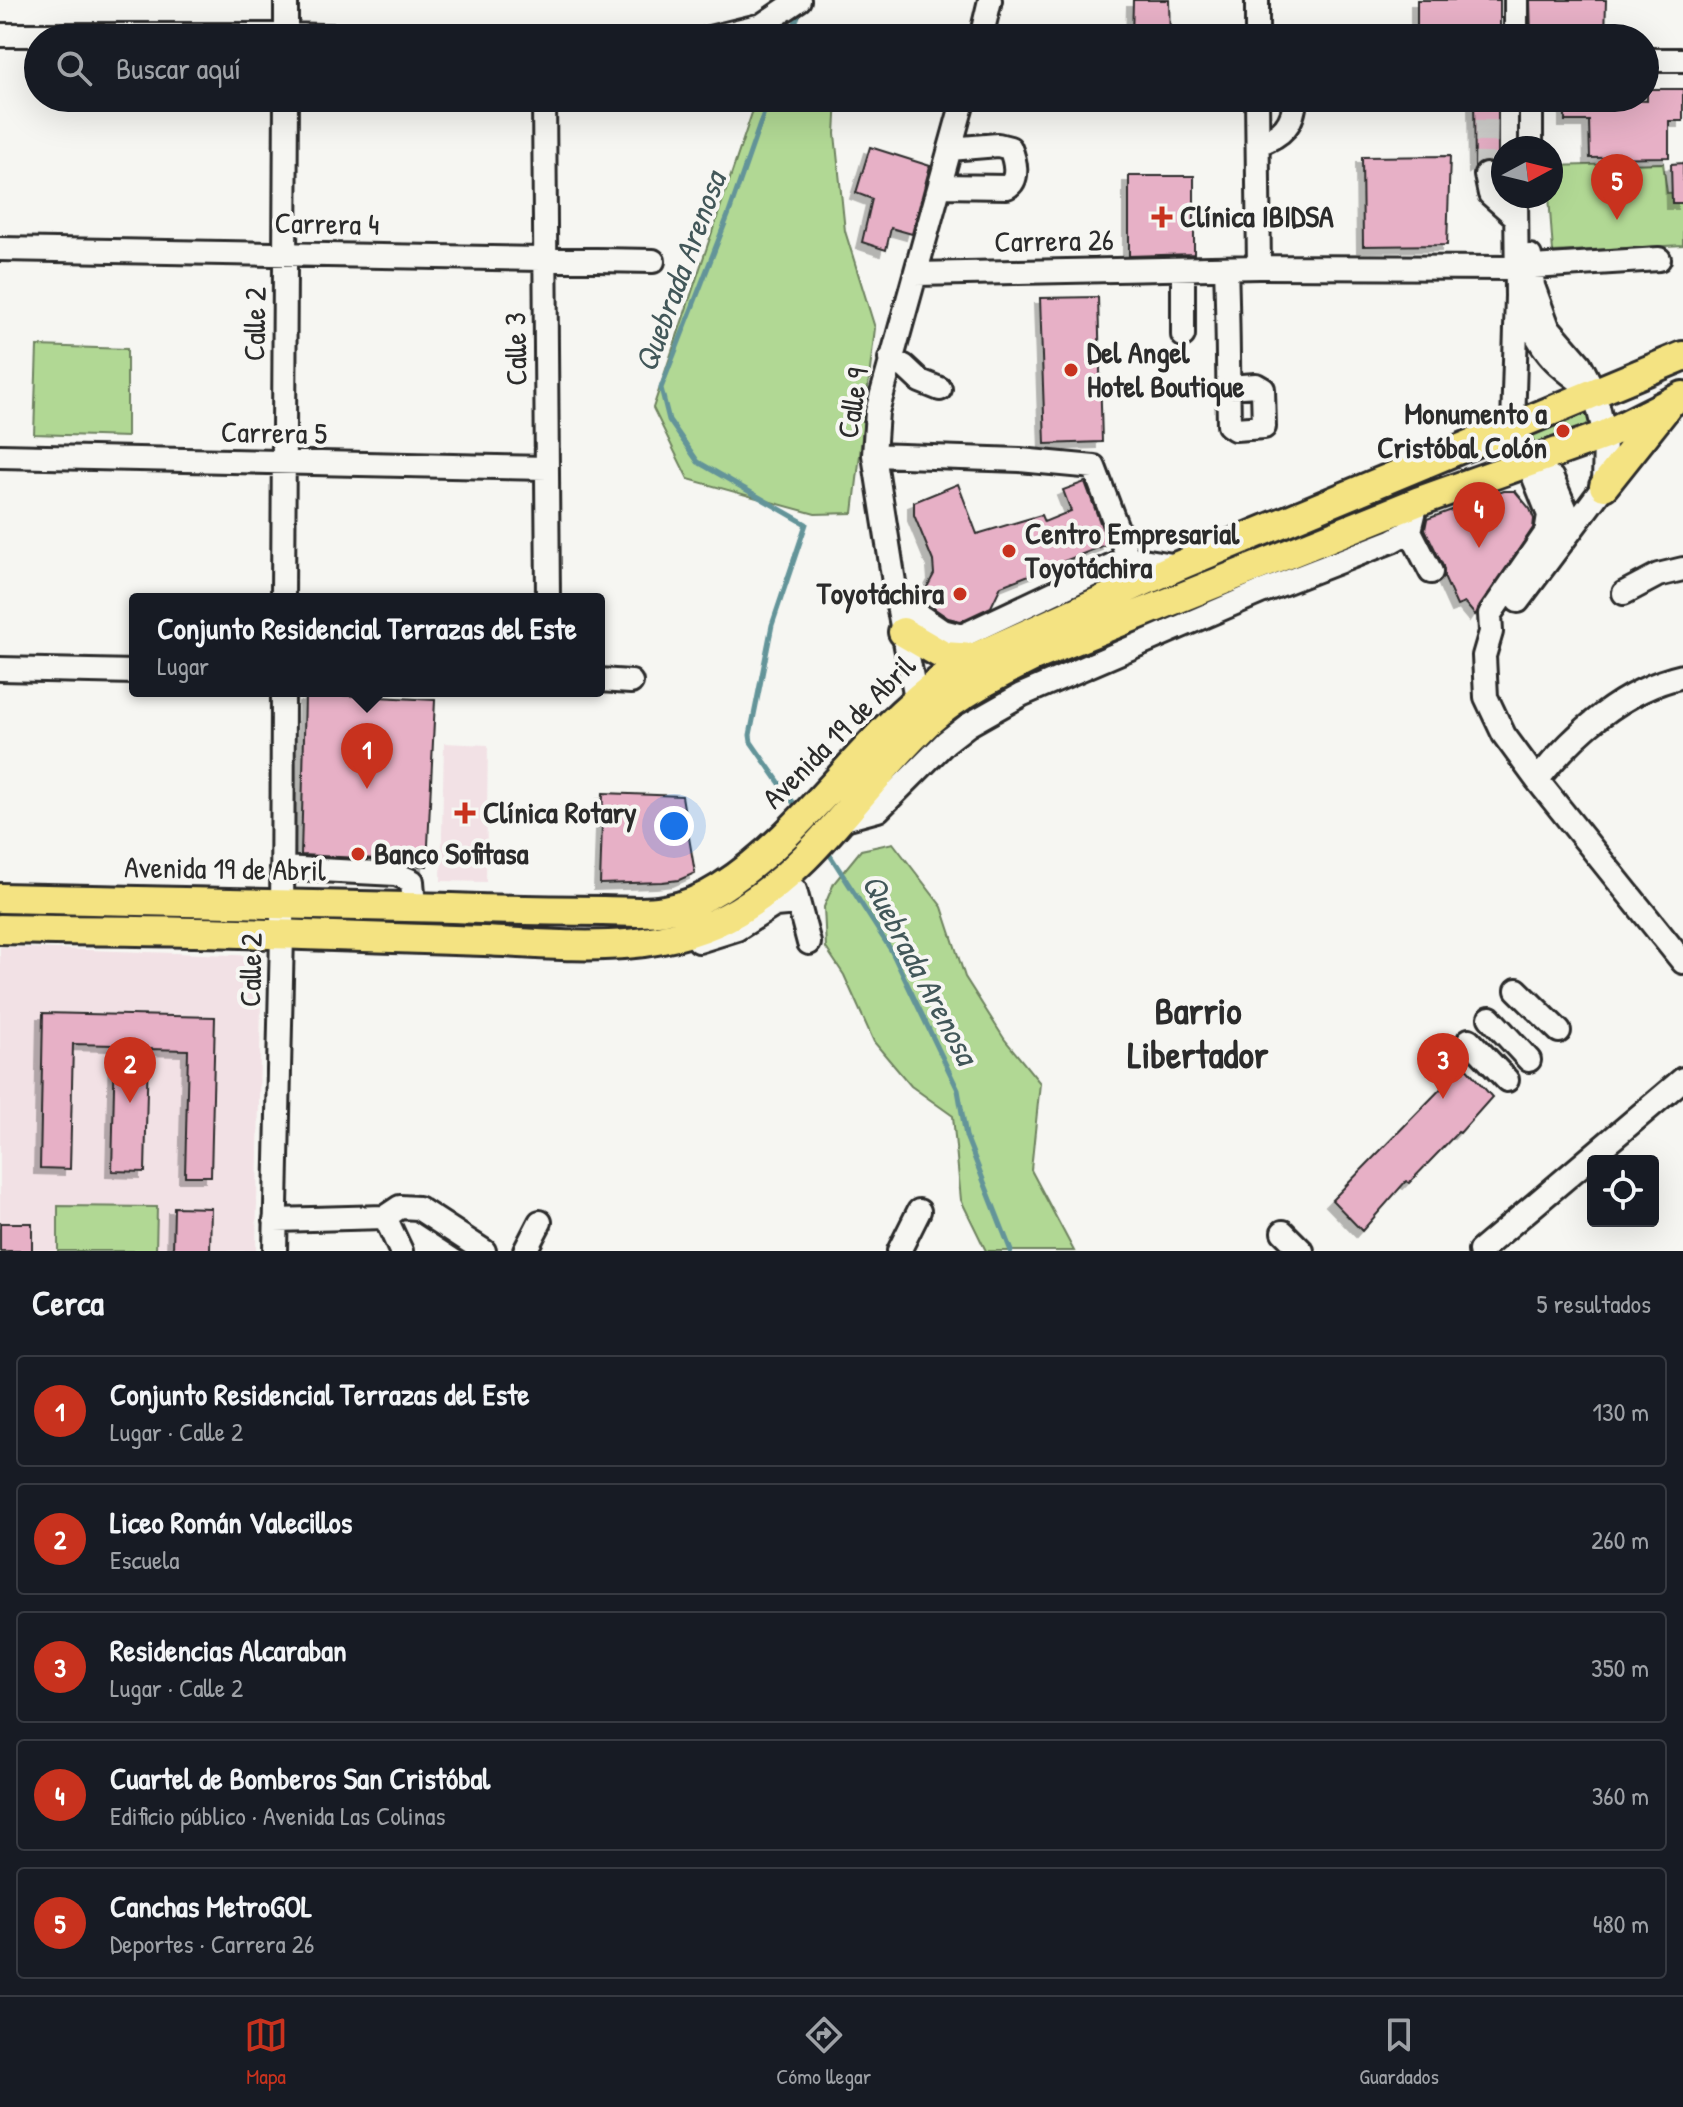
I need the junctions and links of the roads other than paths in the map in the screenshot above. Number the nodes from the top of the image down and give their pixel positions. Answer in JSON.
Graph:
{"nodes":[{"id":1,"x":286,"y":0,"type":"edge"},
{"id":2,"x":799,"y":0,"type":"edge"},
{"id":3,"x":990,"y":0,"type":"edge"},
{"id":4,"x":1257,"y":0,"type":"edge"},
{"id":5,"x":1516,"y":0,"type":"edge"},
{"id":6,"x":286,"y":24,"type":"edge"},
{"id":7,"x":763,"y":24,"type":"edge"},
{"id":8,"x":984,"y":24,"type":"edge"},
{"id":9,"x":1257,"y":24,"type":"edge"},
{"id":10,"x":1516,"y":24,"type":"edge"},
{"id":11,"x":0,"y":35,"type":"edge"},
{"id":12,"x":24,"y":35,"type":"edge"},
{"id":13,"x":1659,"y":60,"type":"edge"},
{"id":14,"x":1683,"y":60,"type":"edge"},
{"id":15,"x":286,"y":112,"type":"edge"},
{"id":16,"x":544,"y":112,"type":"edge"},
{"id":17,"x":960,"y":112,"type":"edge"},
{"id":18,"x":1257,"y":112,"type":"edge"},
{"id":19,"x":1292,"y":112,"type":"edge"},
{"id":20,"x":1516,"y":112,"type":"edge"},
{"id":21,"x":1531,"y":112,"type":"edge"},
{"id":22,"x":1516,"y":136,"type":"edge"},
{"id":23,"x":1531,"y":136,"type":"edge"},
{"id":24,"x":1258,"y":144,"type":"junction"},
{"id":25,"x":950,"y":149,"type":"junction"},
{"id":26,"x":1486,"y":175,"type":"tunnel mouth"},
{"id":27,"x":940,"y":186,"type":"junction"},
{"id":28,"x":1491,"y":194,"type":"edge"},
{"id":29,"x":1516,"y":208,"type":"edge"},
{"id":30,"x":1530,"y":208,"type":"edge"},
{"id":31,"x":0,"y":249,"type":"edge"},
{"id":32,"x":286,"y":253,"type":"junction"},
{"id":33,"x":545,"y":259,"type":"junction"},
{"id":34,"x":1659,"y":259,"type":"dead end"},
{"id":35,"x":653,"y":261,"type":"dead end"},
{"id":36,"x":1259,"y":267,"type":"junction"},
{"id":37,"x":1226,"y":268,"type":"junction"},
{"id":38,"x":1524,"y":268,"type":"junction"},
{"id":39,"x":1183,"y":269,"type":"junction"},
{"id":40,"x":916,"y":274,"type":"junction"},
{"id":41,"x":1517,"y":296,"type":"junction"},
{"id":42,"x":1183,"y":335,"type":"dead end"},
{"id":43,"x":1683,"y":356,"type":"edge"},
{"id":44,"x":890,"y":359,"type":"junction"},
{"id":45,"x":1228,"y":387,"type":"dead end"},
{"id":46,"x":940,"y":389,"type":"dead end"},
{"id":47,"x":1594,"y":391,"type":"junction"},
{"id":48,"x":1677,"y":399,"type":"edge"},
{"id":49,"x":1641,"y":416,"type":"junction"},
{"id":50,"x":1513,"y":425,"type":"junction"},
{"id":51,"x":1605,"y":435,"type":"junction"},
{"id":52,"x":874,"y":455,"type":"junction"},
{"id":53,"x":0,"y":456,"type":"edge"},
{"id":54,"x":282,"y":463,"type":"junction"},
{"id":55,"x":1528,"y":464,"type":"junction"},
{"id":56,"x":547,"y":468,"type":"junction"},
{"id":57,"x":1604,"y":486,"type":"junction"},
{"id":58,"x":1417,"y":502,"type":"junction"},
{"id":59,"x":1410,"y":531,"type":"junction"},
{"id":60,"x":1566,"y":533,"type":"junction"},
{"id":61,"x":1129,"y":560,"type":"junction"},
{"id":62,"x":1178,"y":566,"type":"junction"},
{"id":63,"x":1683,"y":569,"type":"edge"},
{"id":64,"x":1431,"y":572,"type":"dead end"},
{"id":65,"x":283,"y":593,"type":"edge"},
{"id":66,"x":548,"y":593,"type":"edge"},
{"id":67,"x":1624,"y":593,"type":"dead end"},
{"id":68,"x":897,"y":600,"type":"junction"},
{"id":69,"x":903,"y":632,"type":"junction"},
{"id":70,"x":1491,"y":632,"type":"junction"},
{"id":71,"x":973,"y":658,"type":"junction"},
{"id":72,"x":0,"y":669,"type":"edge"},
{"id":73,"x":129,"y":672,"type":"edge"},
{"id":74,"x":1681,"y":678,"type":"edge"},
{"id":75,"x":605,"y":680,"type":"edge"},
{"id":76,"x":631,"y":682,"type":"dead end"},
{"id":77,"x":283,"y":697,"type":"edge"},
{"id":78,"x":922,"y":710,"type":"junction"},
{"id":79,"x":1537,"y":780,"type":"junction"},
{"id":80,"x":841,"y":820,"type":"junction"},
{"id":81,"x":282,"y":868,"type":"junction"},
{"id":82,"x":792,"y":871,"type":"junction"},
{"id":83,"x":0,"y":898,"type":"edge"},
{"id":84,"x":797,"y":903,"type":"junction"},
{"id":85,"x":282,"y":905,"type":"junction"},
{"id":86,"x":414,"y":907,"type":"junction"},
{"id":87,"x":0,"y":929,"type":"edge"},
{"id":88,"x":282,"y":934,"type":"junction"},
{"id":89,"x":679,"y":936,"type":"junction"},
{"id":90,"x":809,"y":943,"type":"dead end"},
{"id":91,"x":1683,"y":962,"type":"edge"},
{"id":92,"x":1517,"y":990,"type":"dead end"},
{"id":93,"x":1490,"y":1018,"type":"dead end"},
{"id":94,"x":1559,"y":1031,"type":"dead end"},
{"id":95,"x":1469,"y":1040,"type":"dead end"},
{"id":96,"x":1529,"y":1060,"type":"dead end"},
{"id":97,"x":1683,"y":1079,"type":"edge"},
{"id":98,"x":1507,"y":1080,"type":"dead end"},
{"id":99,"x":919,"y":1211,"type":"dead end"},
{"id":100,"x":385,"y":1217,"type":"junction"},
{"id":101,"x":275,"y":1220,"type":"junction"},
{"id":102,"x":540,"y":1222,"type":"dead end"},
{"id":103,"x":1283,"y":1232,"type":"dead end"},
{"id":104,"x":275,"y":1251,"type":"edge"},
{"id":105,"x":401,"y":1251,"type":"edge"},
{"id":106,"x":484,"y":1251,"type":"edge"},
{"id":107,"x":525,"y":1251,"type":"edge"},
{"id":108,"x":899,"y":1251,"type":"edge"},
{"id":109,"x":1302,"y":1251,"type":"edge"},
{"id":110,"x":1480,"y":1251,"type":"edge"}],
"edges":[{"from":1,"to":6,"type":"street"},
{"from":2,"to":7,"type":"street"},
{"from":3,"to":8,"type":"street"},
{"from":4,"to":9,"type":"street"},
{"from":5,"to":10,"type":"street"},
{"from":11,"to":12,"type":"street"},
{"from":13,"to":14,"type":"street"},
{"from":15,"to":32,"type":"street","name":"Calle 2"},
{"from":16,"to":33,"type":"street","name":"Calle 3"},
{"from":17,"to":25,"type":"street","name":"Calle 9"},
{"from":18,"to":24,"type":"street"},
{"from":19,"to":24,"type":"street"},
{"from":20,"to":22,"type":"street"},
{"from":21,"to":23,"type":"street"},
{"from":24,"to":36,"type":"street"},
{"from":25,"to":27,"type":"street","name":"Calle 9"},
{"from":25,"to":27,"type":"street"},
{"from":26,"to":28,"type":"street"},
{"from":27,"to":40,"type":"street","name":"Calle 9"},
{"from":29,"to":38,"type":"street"},
{"from":30,"to":38,"type":"street"},
{"from":31,"to":32,"type":"street","name":"Carrera 4"},
{"from":32,"to":33,"type":"street","name":"Carrera 4"},
{"from":32,"to":54,"type":"street","name":"Calle 2"},
{"from":33,"to":35,"type":"street","name":"Carrera 4"},
{"from":33,"to":56,"type":"street","name":"Calle 3"},
{"from":34,"to":38,"type":"street","name":"Carrera 26"},
{"from":36,"to":37,"type":"street","name":"Carrera 26"},
{"from":36,"to":38,"type":"street","name":"Carrera 26"},
{"from":37,"to":39,"type":"street","name":"Carrera 26"},
{"from":37,"to":45,"type":"street"},
{"from":38,"to":41,"type":"street"},
{"from":38,"to":47,"type":"street"},
{"from":39,"to":40,"type":"street","name":"Carrera 26"},
{"from":39,"to":42,"type":"street"},
{"from":40,"to":44,"type":"street","name":"Calle 9"},
{"from":41,"to":47,"type":"street"},
{"from":41,"to":50,"type":"street"},
{"from":43,"to":47,"type":"main road","name":"Avenida 19 de Abril"},
{"from":44,"to":46,"type":"street"},
{"from":44,"to":52,"type":"street","name":"Calle 9"},
{"from":47,"to":49,"type":"main road"},
{"from":47,"to":50,"type":"main road","name":"Avenida 19 de Abril"},
{"from":47,"to":51,"type":"street"},
{"from":48,"to":49,"type":"main road","name":"Avenida 19 de Abril"},
{"from":48,"to":57,"type":"main road"},
{"from":49,"to":51,"type":"main road","name":"Avenida 19 de Abril"},
{"from":50,"to":55,"type":"street"},
{"from":50,"to":62,"type":"main road","name":"Avenida 19 de Abril"},
{"from":51,"to":55,"type":"main road","name":"Avenida 19 de Abril"},
{"from":51,"to":57,"type":"street"},
{"from":52,"to":61,"type":"street"},
{"from":52,"to":68,"type":"street","name":"Calle 9"},
{"from":53,"to":54,"type":"street","name":"Carrera 5"},
{"from":54,"to":56,"type":"street","name":"Carrera 5"},
{"from":54,"to":65,"type":"street","name":"Calle 2"},
{"from":55,"to":58,"type":"main road","name":"Avenida 19 de Abril"},
{"from":55,"to":60,"type":"street"},
{"from":55,"to":70,"type":"street"},
{"from":56,"to":66,"type":"street","name":"Calle 3"},
{"from":57,"to":60,"type":"street"},
{"from":58,"to":59,"type":"street"},
{"from":58,"to":78,"type":"main road","name":"Avenida 19 de Abril"},
{"from":59,"to":64,"type":"street"},
{"from":59,"to":80,"type":"street"},
{"from":60,"to":70,"type":"street"},
{"from":61,"to":62,"type":"street"},
{"from":61,"to":68,"type":"street"},
{"from":62,"to":71,"type":"main road","name":"Avenida 19 de Abril"},
{"from":63,"to":67,"type":"street"},
{"from":68,"to":69,"type":"street","name":"Calle 9"},
{"from":69,"to":71,"type":"main road"},
{"from":69,"to":78,"type":"street","name":"Calle 9"},
{"from":70,"to":79,"type":"street"},
{"from":71,"to":78,"type":"main road","name":"Avenida 19 de Abril"},
{"from":72,"to":73,"type":"street"},
{"from":74,"to":79,"type":"street"},
{"from":75,"to":76,"type":"street"},
{"from":77,"to":81,"type":"street","name":"Calle 2"},
{"from":78,"to":80,"type":"main road","name":"Avenida 19 de Abril"},
{"from":78,"to":86,"type":"main road","name":"Avenida 19 de Abril"},
{"from":79,"to":91,"type":"street"},
{"from":80,"to":82,"type":"main road","name":"Avenida 19 de Abril"},
{"from":81,"to":85,"type":"street","name":"Calle 2"},
{"from":81,"to":86,"type":"street"},
{"from":82,"to":84,"type":"street"},
{"from":82,"to":89,"type":"main road","name":"Avenida 19 de Abril"},
{"from":83,"to":85,"type":"main road","name":"Avenida 19 de Abril"},
{"from":84,"to":89,"type":"street"},
{"from":84,"to":90,"type":"street"},
{"from":85,"to":86,"type":"main road","name":"Avenida 19 de Abril"},
{"from":85,"to":88,"type":"street","name":"Calle 2"},
{"from":87,"to":88,"type":"main road","name":"Avenida 19 de Abril"},
{"from":88,"to":89,"type":"main road","name":"Avenida 19 de Abril"},
{"from":88,"to":101,"type":"street","name":"Calle 2"},
{"from":92,"to":94,"type":"street"},
{"from":93,"to":96,"type":"street"},
{"from":95,"to":98,"type":"street"},
{"from":97,"to":110,"type":"street"},
{"from":99,"to":108,"type":"street"},
{"from":100,"to":101,"type":"street"},
{"from":100,"to":105,"type":"street"},
{"from":100,"to":106,"type":"street"},
{"from":101,"to":104,"type":"street","name":"Calle 2"},
{"from":102,"to":107,"type":"street"},
{"from":103,"to":109,"type":"street"}]}
